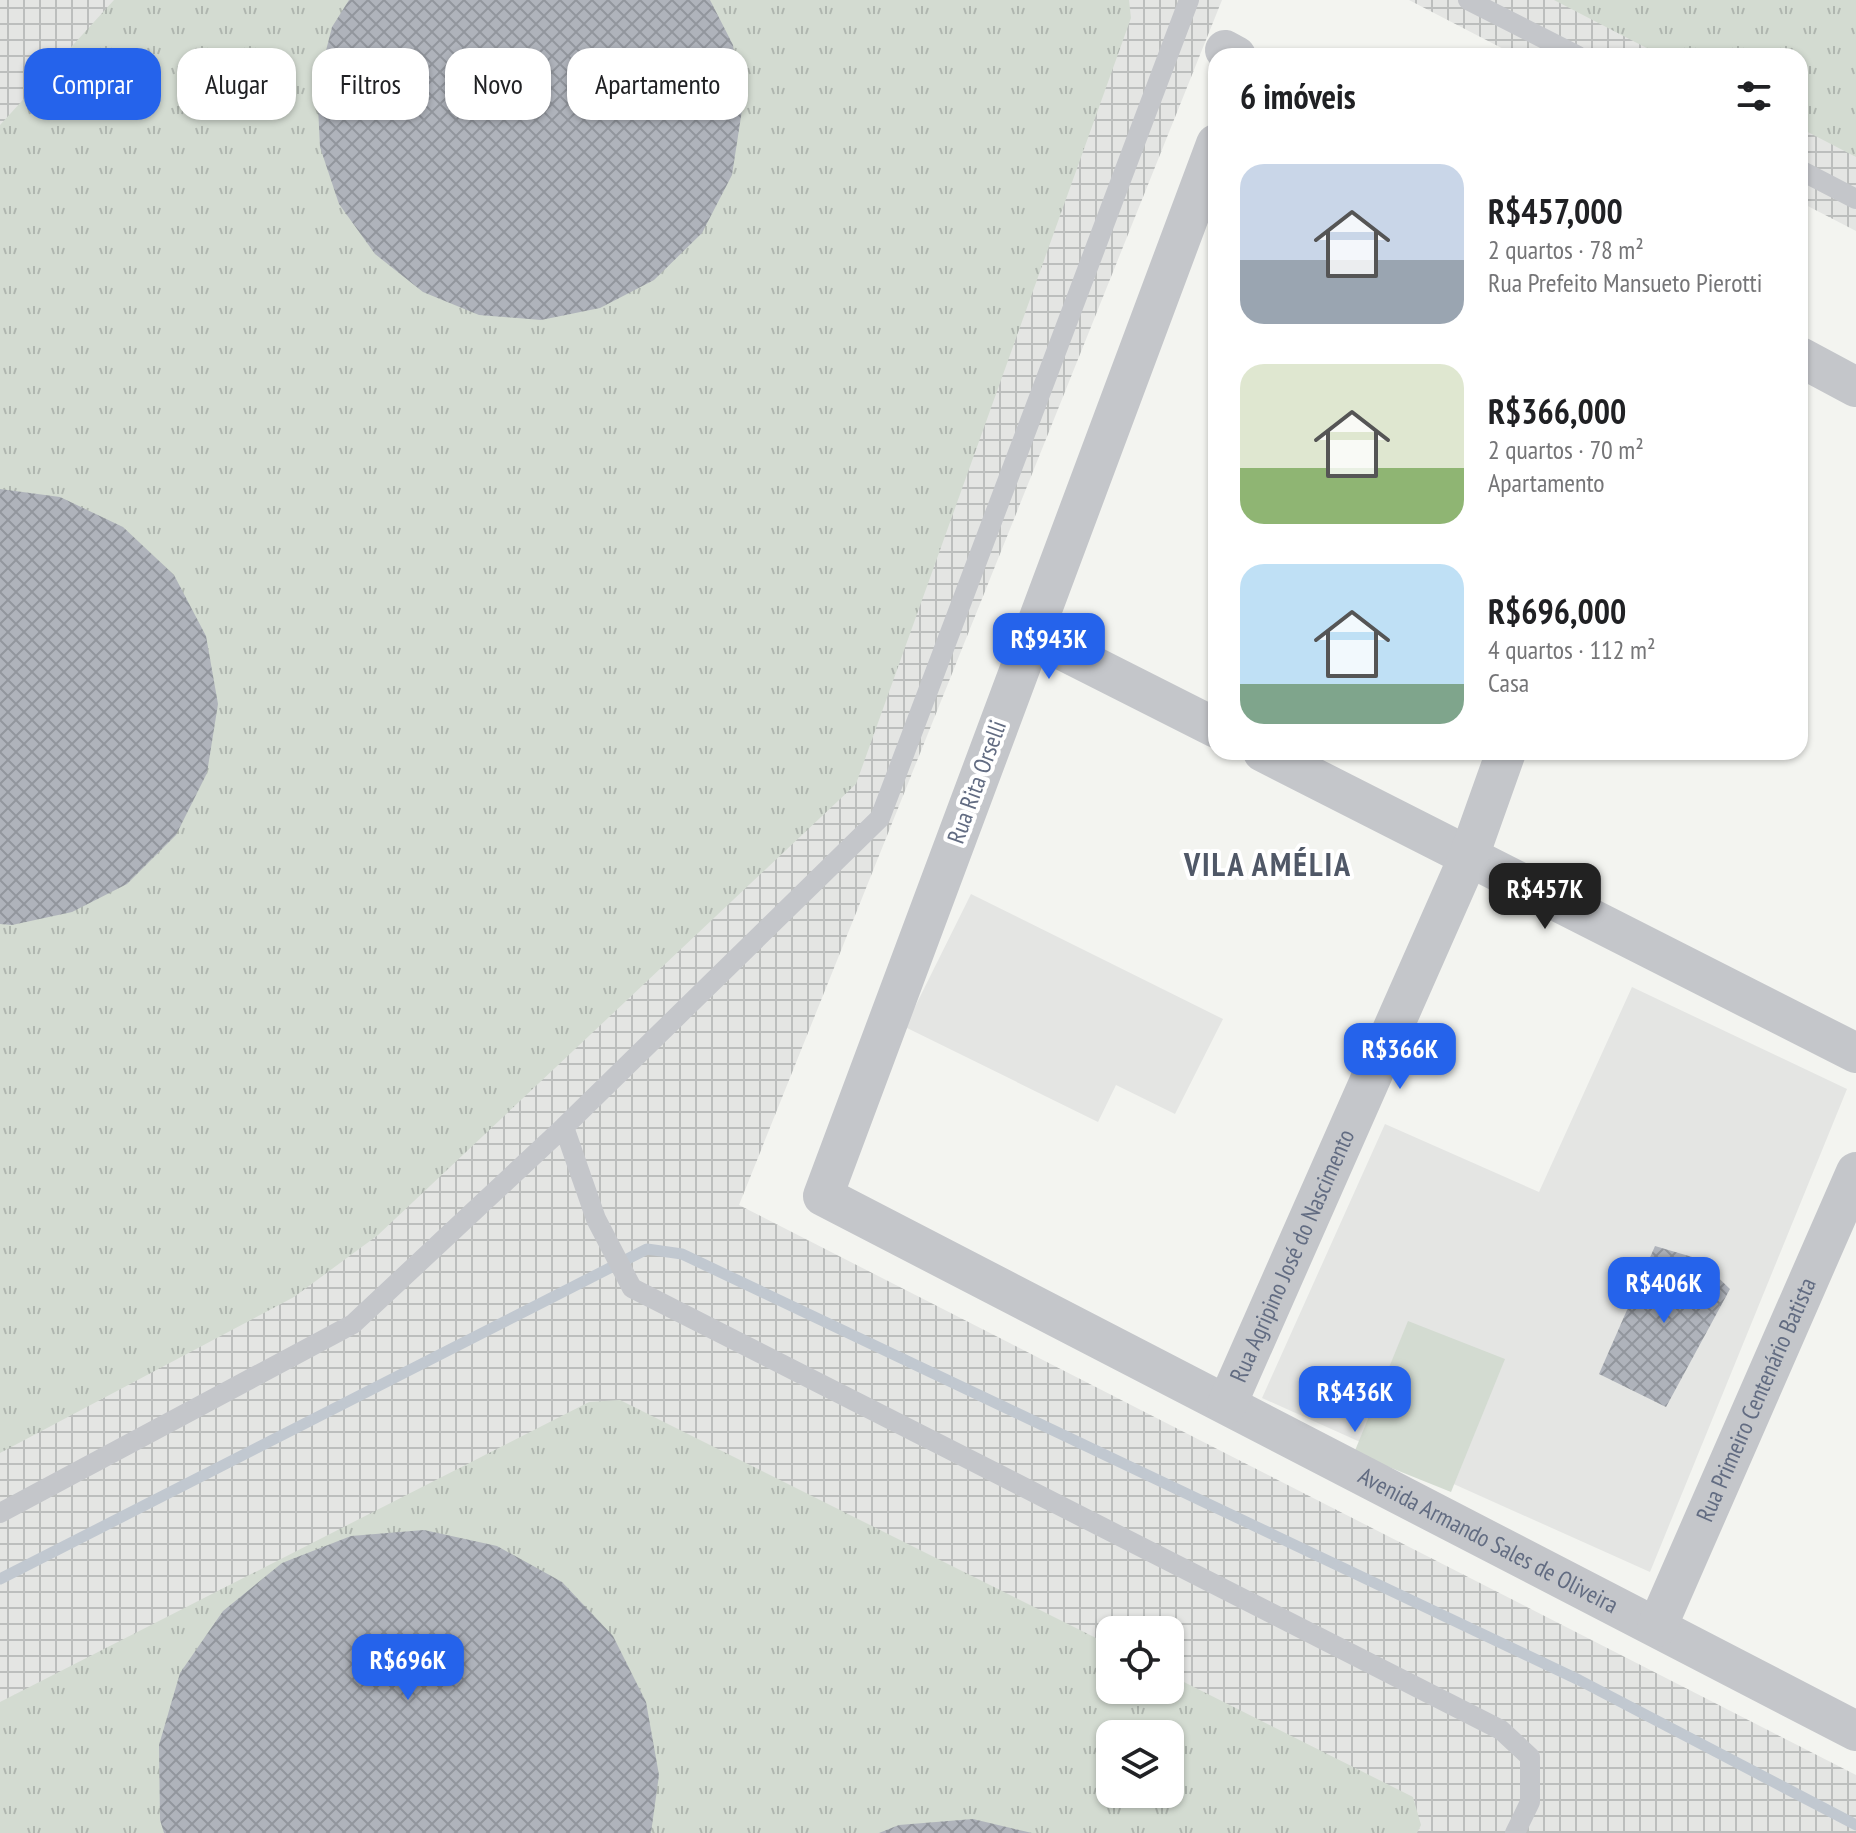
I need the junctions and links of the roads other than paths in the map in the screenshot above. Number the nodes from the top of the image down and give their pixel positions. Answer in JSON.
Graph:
{"nodes":[{"id":1,"x":1189,"y":0,"type":"edge"},
{"id":2,"x":1468,"y":0,"type":"edge"},
{"id":3,"x":1562,"y":48,"type":"edge"},
{"id":4,"x":1208,"y":165,"type":"edge"},
{"id":5,"x":1808,"y":174,"type":"edge"},
{"id":6,"x":1856,"y":199,"type":"edge"},
{"id":7,"x":1808,"y":361,"type":"edge"},
{"id":8,"x":1856,"y":387,"type":"edge"},
{"id":9,"x":1032,"y":635,"type":"junction"},
{"id":10,"x":1208,"y":724,"type":"edge"},
{"id":11,"x":1279,"y":760,"type":"edge"},
{"id":12,"x":1503,"y":760,"type":"edge"},
{"id":13,"x":1469,"y":856,"type":"junction"},
{"id":14,"x":1856,"y":1053,"type":"edge"},
{"id":15,"x":564,"y":1127,"type":"junction"},
{"id":16,"x":1856,"y":1172,"type":"edge"},
{"id":17,"x":823,"y":1196,"type":"joint"},
{"id":18,"x":1227,"y":1404,"type":"junction"},
{"id":19,"x":0,"y":1513,"type":"edge"},
{"id":20,"x":1657,"y":1627,"type":"junction"},
{"id":21,"x":1856,"y":1731,"type":"edge"},
{"id":22,"x":1515,"y":1833,"type":"edge"}],
"edges":[{"from":1,"to":15,"type":"lane"},
{"from":2,"to":3,"type":"lane"},
{"from":4,"to":9,"type":"street","name":"Rua Rita Orselli"},
{"from":5,"to":6,"type":"lane"},
{"from":7,"to":8,"type":"street"},
{"from":9,"to":10,"type":"street"},
{"from":9,"to":17,"type":"street","name":"Rua Rita Orselli"},
{"from":11,"to":13,"type":"street"},
{"from":12,"to":13,"type":"street","name":"Rua Agripino José do Nascimento"},
{"from":13,"to":14,"type":"street"},
{"from":13,"to":18,"type":"street","name":"Rua Agripino José do Nascimento"},
{"from":15,"to":19,"type":"lane"},
{"from":15,"to":22,"type":"lane"},
{"from":16,"to":20,"type":"street","name":"Rua Primeiro Centenário Batista"},
{"from":17,"to":18,"type":"street","name":"Avenida Armando Sales de Oliveira"},
{"from":18,"to":20,"type":"street","name":"Avenida Armando Sales de Oliveira"},
{"from":20,"to":21,"type":"street","name":"Avenida Armando Sales de Oliveira"}]}
